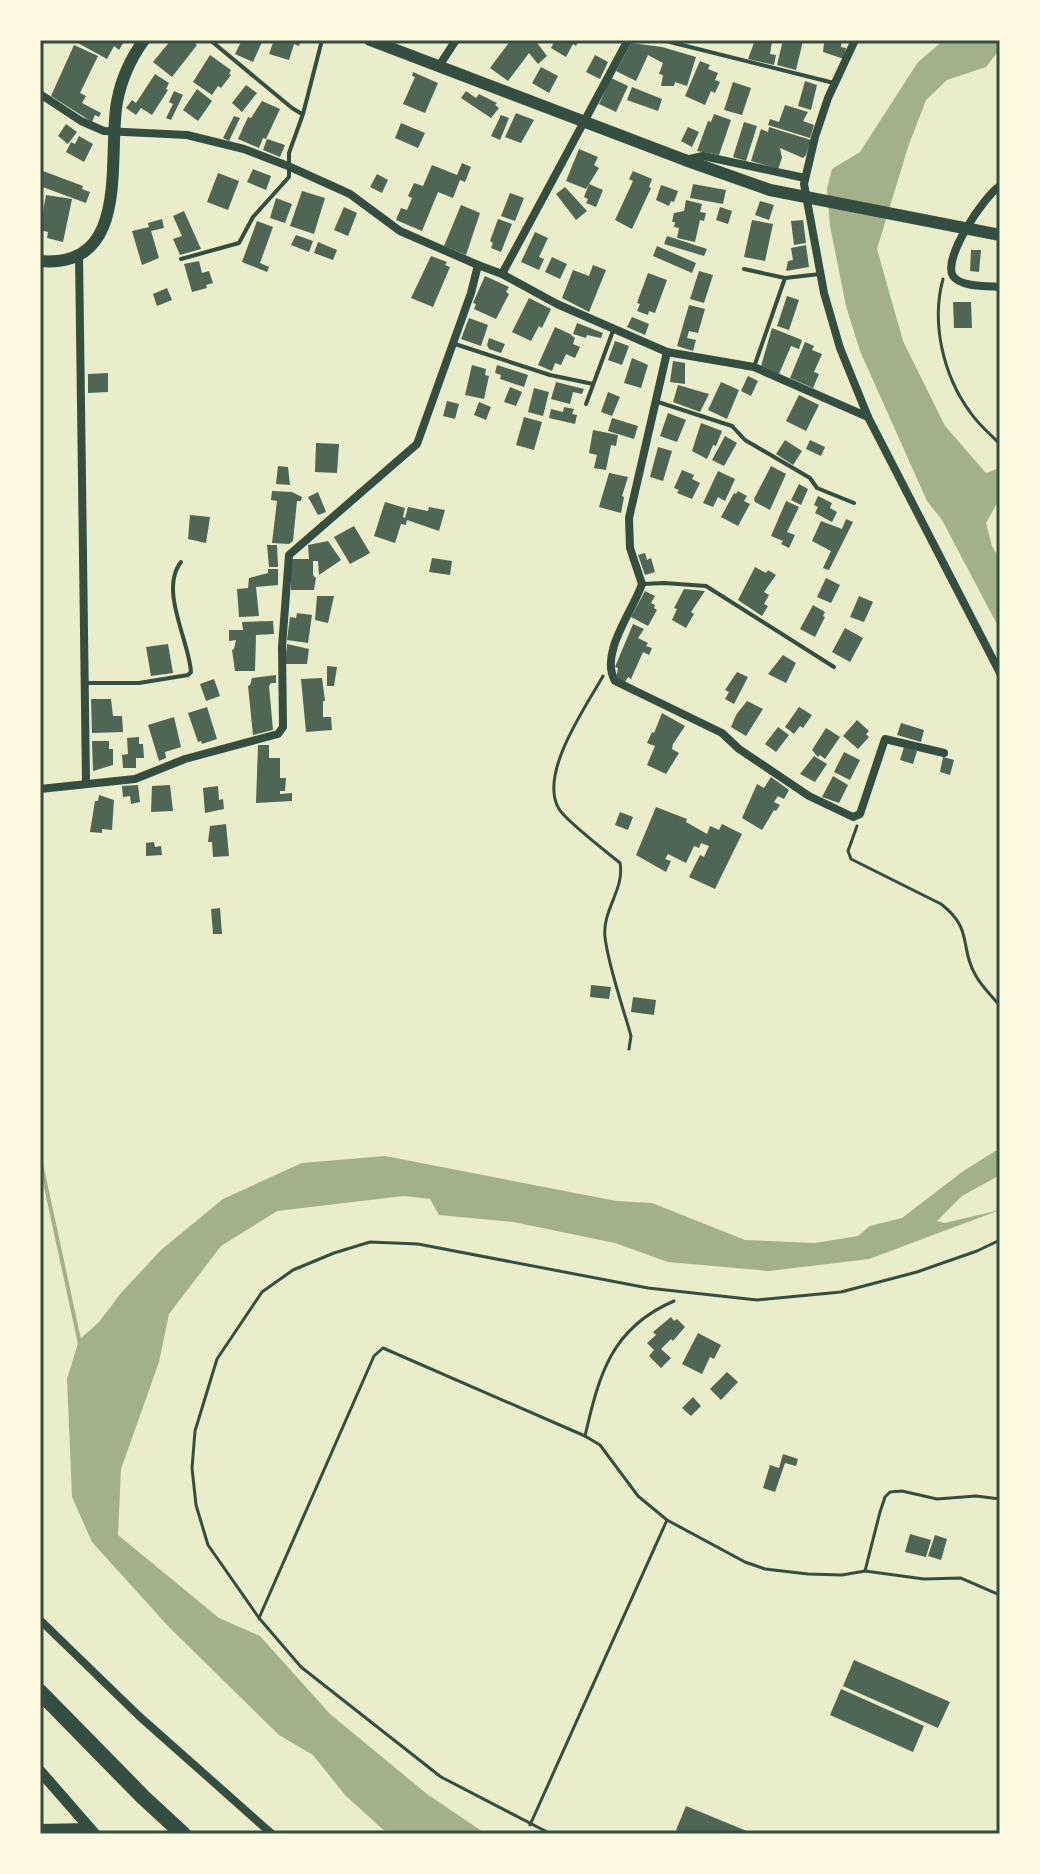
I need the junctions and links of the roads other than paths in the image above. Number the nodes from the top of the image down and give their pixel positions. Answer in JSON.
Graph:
{"nodes":[{"id":1,"x":144,"y":40,"type":"edge"},
{"id":2,"x":210,"y":40,"type":"edge"},
{"id":3,"x":322,"y":40,"type":"edge"},
{"id":4,"x":370,"y":40,"type":"edge"},
{"id":5,"x":456,"y":40,"type":"edge"},
{"id":6,"x":628,"y":40,"type":"edge"},
{"id":7,"x":662,"y":40,"type":"edge"},
{"id":8,"x":855,"y":40,"type":"edge"},
{"id":9,"x":439,"y":66,"type":"junction"},
{"id":10,"x":834,"y":83,"type":"junction"},
{"id":11,"x":40,"y":94,"type":"edge"},
{"id":12,"x":303,"y":114,"type":"junction"},
{"id":13,"x":583,"y":121,"type":"junction"},
{"id":14,"x":114,"y":132,"type":"junction"},
{"id":15,"x":685,"y":160,"type":"junction"},
{"id":16,"x":288,"y":166,"type":"junction"},
{"id":17,"x":805,"y":178,"type":"junction"},
{"id":18,"x":1000,"y":186,"type":"edge"},
{"id":19,"x":807,"y":198,"type":"junction"},
{"id":20,"x":962,"y":228,"type":"junction"},
{"id":21,"x":1000,"y":235,"type":"edge"},
{"id":22,"x":79,"y":254,"type":"junction"},
{"id":23,"x":181,"y":259,"type":"dead end"},
{"id":24,"x":40,"y":261,"type":"edge"},
{"id":25,"x":478,"y":265,"type":"junction"},
{"id":26,"x":744,"y":269,"type":"dead end"},
{"id":27,"x":502,"y":274,"type":"junction"},
{"id":28,"x":820,"y":274,"type":"junction"},
{"id":29,"x":785,"y":278,"type":"junction"},
{"id":30,"x":1000,"y":287,"type":"edge"},
{"id":31,"x":614,"y":328,"type":"junction"},
{"id":32,"x":452,"y":343,"type":"junction"},
{"id":33,"x":667,"y":352,"type":"junction"},
{"id":34,"x":754,"y":367,"type":"junction"},
{"id":35,"x":593,"y":384,"type":"junction"},
{"id":36,"x":655,"y":401,"type":"junction"},
{"id":37,"x":586,"y":404,"type":"dead end"},
{"id":38,"x":868,"y":417,"type":"junction"},
{"id":39,"x":854,"y":503,"type":"dead end"},
{"id":40,"x":181,"y":562,"type":"dead end"},
{"id":41,"x":642,"y":584,"type":"junction"},
{"id":42,"x":834,"y":667,"type":"dead end"},
{"id":43,"x":1000,"y":673,"type":"edge"},
{"id":44,"x":85,"y":683,"type":"junction"},
{"id":45,"x":944,"y":753,"type":"dead end"},
{"id":46,"x":86,"y":782,"type":"junction"},
{"id":47,"x":40,"y":789,"type":"edge"},
{"id":48,"x":40,"y":1620,"type":"edge"},
{"id":49,"x":41,"y":1697,"type":"edge"},
{"id":50,"x":40,"y":1771,"type":"edge"},
{"id":51,"x":40,"y":1828,"type":"edge"},
{"id":52,"x":92,"y":1831,"type":"edge"},
{"id":53,"x":183,"y":1834,"type":"edge"},
{"id":54,"x":272,"y":1834,"type":"edge"}],
"edges":[{"from":1,"to":14,"type":"main road"},
{"from":2,"to":12,"type":"lane"},
{"from":3,"to":12,"type":"lane"},
{"from":4,"to":9,"type":"main road"},
{"from":5,"to":9,"type":"street"},
{"from":6,"to":13,"type":"street"},
{"from":7,"to":10,"type":"lane"},
{"from":8,"to":10,"type":"street"},
{"from":9,"to":13,"type":"main road"},
{"from":10,"to":17,"type":"street"},
{"from":11,"to":14,"type":"street"},
{"from":12,"to":16,"type":"lane"},
{"from":13,"to":15,"type":"main road"},
{"from":13,"to":27,"type":"street"},
{"from":14,"to":16,"type":"street"},
{"from":14,"to":22,"type":"main road"},
{"from":15,"to":17,"type":"street"},
{"from":15,"to":19,"type":"main road"},
{"from":16,"to":23,"type":"lane"},
{"from":16,"to":25,"type":"street"},
{"from":17,"to":19,"type":"street"},
{"from":18,"to":20,"type":"street"},
{"from":19,"to":20,"type":"main road"},
{"from":19,"to":28,"type":"street"},
{"from":20,"to":21,"type":"main road"},
{"from":20,"to":30,"type":"street"},
{"from":22,"to":24,"type":"main road"},
{"from":22,"to":44,"type":"street"},
{"from":25,"to":27,"type":"street"},
{"from":25,"to":32,"type":"street"},
{"from":26,"to":29,"type":"lane"},
{"from":27,"to":31,"type":"street"},
{"from":28,"to":29,"type":"lane"},
{"from":28,"to":38,"type":"street"},
{"from":29,"to":34,"type":"lane"},
{"from":31,"to":33,"type":"street"},
{"from":31,"to":35,"type":"lane"},
{"from":32,"to":35,"type":"lane"},
{"from":32,"to":46,"type":"street"},
{"from":33,"to":34,"type":"street"},
{"from":33,"to":36,"type":"street"},
{"from":34,"to":38,"type":"street"},
{"from":35,"to":37,"type":"lane"},
{"from":36,"to":39,"type":"lane"},
{"from":36,"to":41,"type":"street"},
{"from":38,"to":43,"type":"street"},
{"from":40,"to":44,"type":"lane"},
{"from":41,"to":42,"type":"lane"},
{"from":41,"to":45,"type":"street"},
{"from":44,"to":46,"type":"street"},
{"from":46,"to":47,"type":"street"},
{"from":48,"to":54,"type":"street"},
{"from":49,"to":53,"type":"highway"},
{"from":50,"to":52,"type":"street"},
{"from":51,"to":52,"type":"street"}]}
